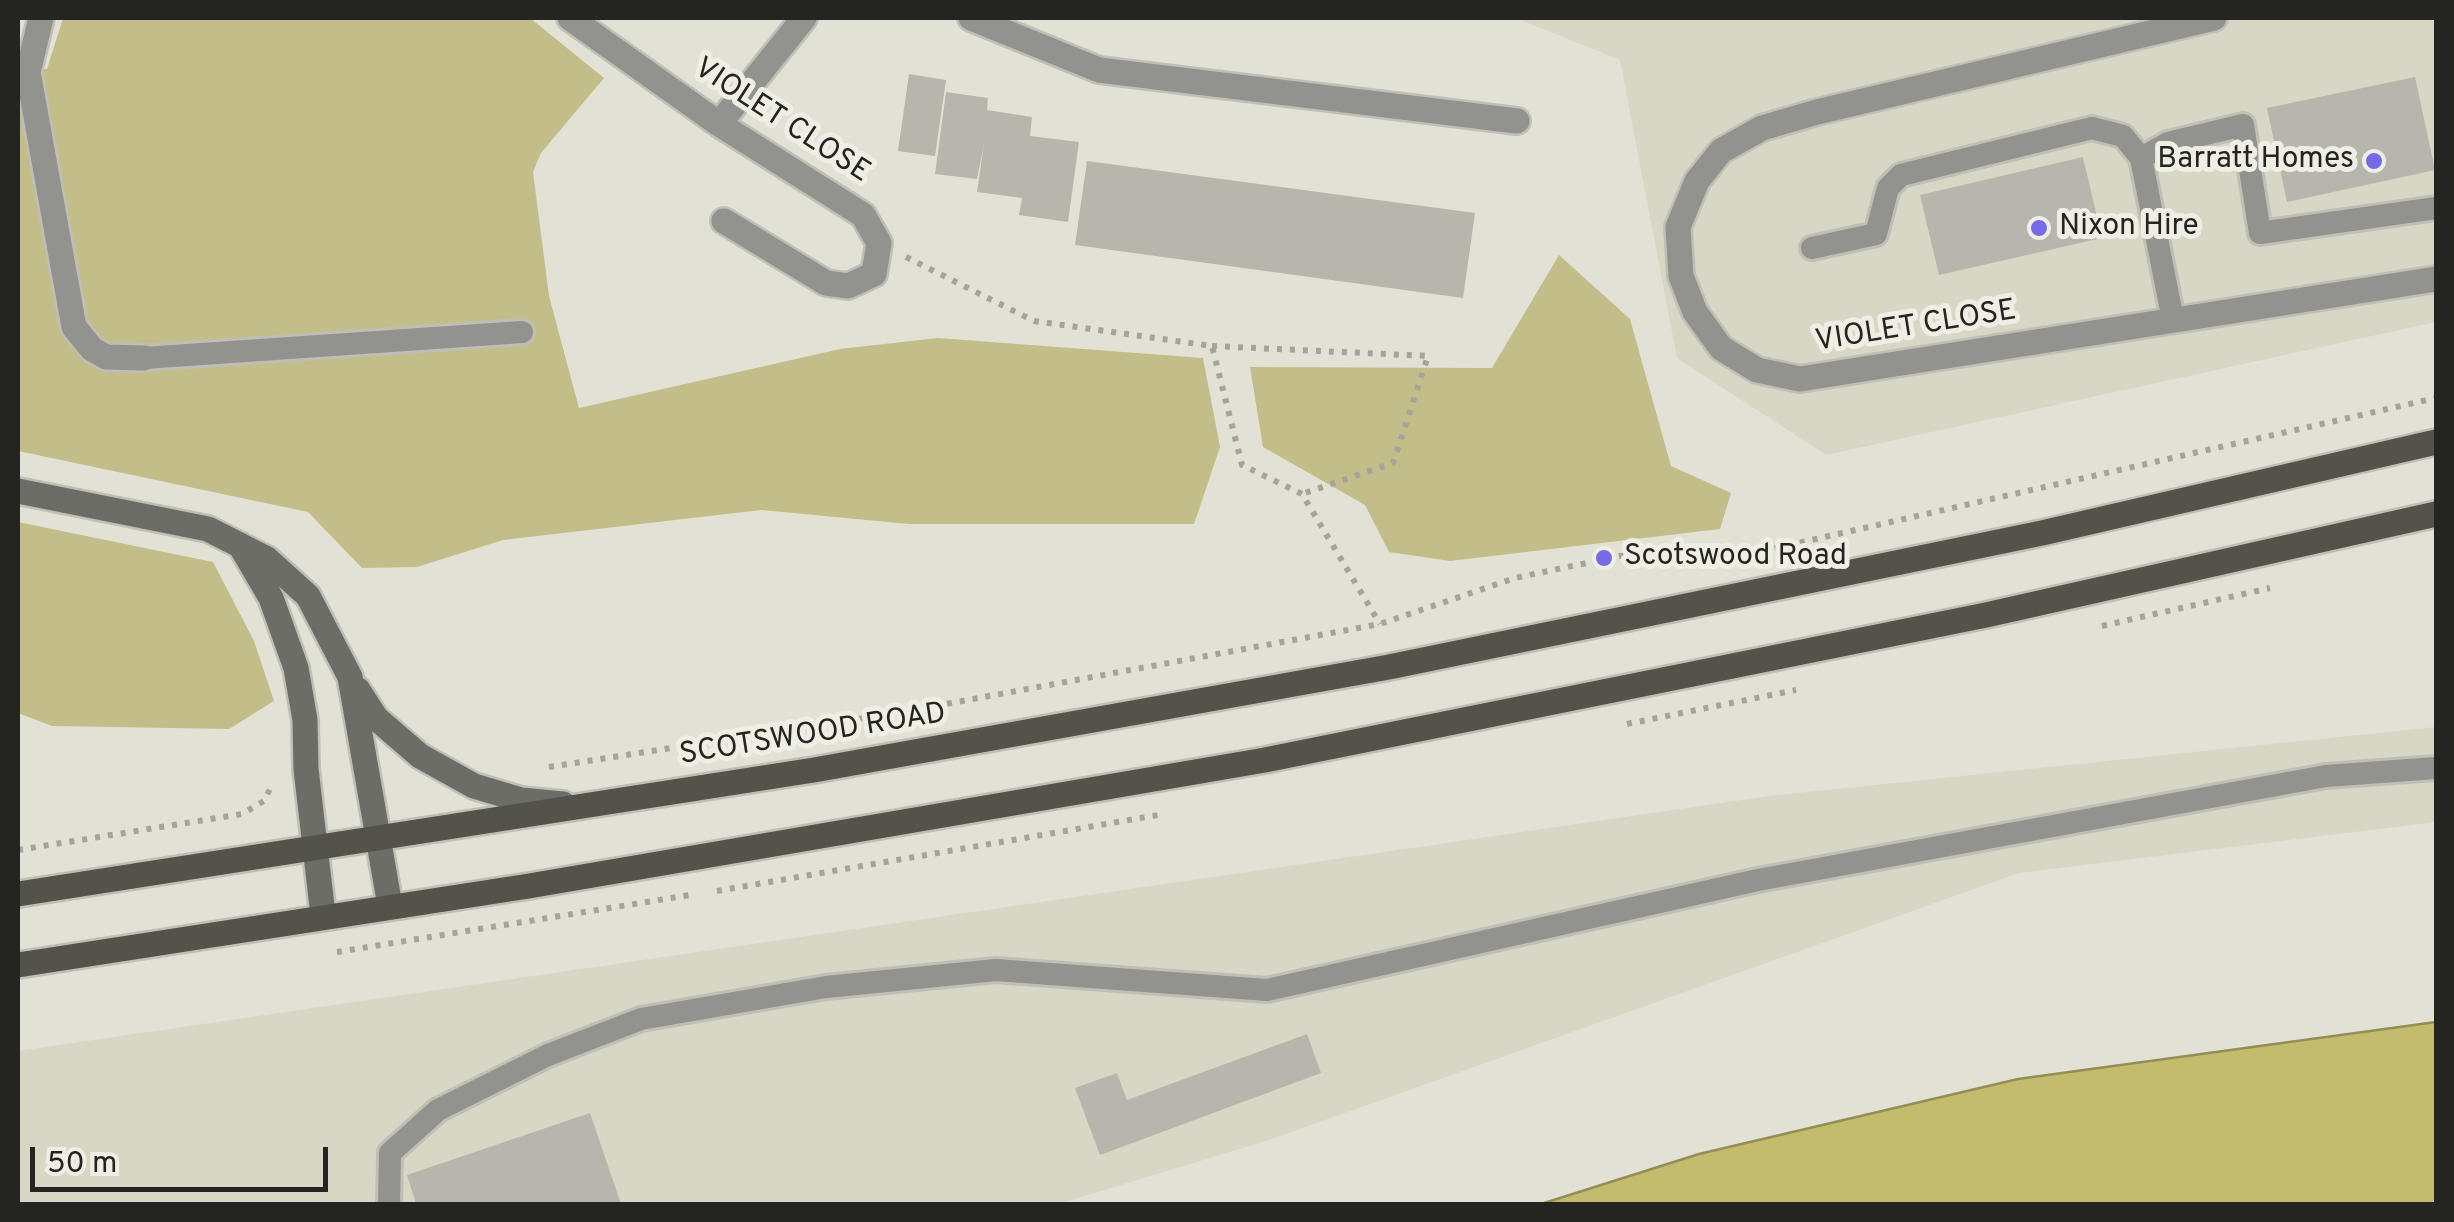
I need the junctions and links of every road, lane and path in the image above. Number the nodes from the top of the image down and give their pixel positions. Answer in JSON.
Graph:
{"nodes":[{"id":1,"x":41,"y":18,"type":"edge"},
{"id":2,"x":570,"y":18,"type":"edge"},
{"id":3,"x":804,"y":18,"type":"edge"},
{"id":4,"x":971,"y":18,"type":"edge"},
{"id":5,"x":2214,"y":18,"type":"edge"},
{"id":6,"x":1516,"y":120,"type":"dead end"},
{"id":7,"x":719,"y":124,"type":"junction"},
{"id":8,"x":2141,"y":158,"type":"junction"},
{"id":9,"x":2436,"y":208,"type":"edge"},
{"id":10,"x":724,"y":221,"type":"dead end"},
{"id":11,"x":880,"y":243,"type":"junction"},
{"id":12,"x":1812,"y":248,"type":"dead end"},
{"id":13,"x":2436,"y":279,"type":"edge"},
{"id":14,"x":2173,"y":320,"type":"junction"},
{"id":15,"x":522,"y":332,"type":"dead end"},
{"id":16,"x":1212,"y":346,"type":"junction"},
{"id":17,"x":144,"y":358,"type":"joint"},
{"id":18,"x":2436,"y":398,"type":"edge"},
{"id":19,"x":2436,"y":442,"type":"edge"},
{"id":20,"x":18,"y":491,"type":"edge"},
{"id":21,"x":1302,"y":494,"type":"junction"},
{"id":22,"x":2436,"y":514,"type":"edge"},
{"id":23,"x":240,"y":545,"type":"junction"},
{"id":24,"x":1380,"y":624,"type":"junction"},
{"id":25,"x":350,"y":677,"type":"junction"},
{"id":26,"x":2436,"y":768,"type":"edge"},
{"id":27,"x":538,"y":769,"type":"dead end"},
{"id":28,"x":274,"y":773,"type":"dead end"},
{"id":29,"x":587,"y":806,"type":"junction"},
{"id":30,"x":380,"y":836,"type":"junction"},
{"id":31,"x":315,"y":847,"type":"junction"},
{"id":32,"x":18,"y":850,"type":"edge"},
{"id":33,"x":18,"y":894,"type":"edge"},
{"id":34,"x":390,"y":906,"type":"junction"},
{"id":35,"x":323,"y":915,"type":"junction"},
{"id":36,"x":18,"y":965,"type":"edge"},
{"id":37,"x":388,"y":1204,"type":"edge"}],
"edges":[{"from":1,"to":17,"type":"street"},
{"from":2,"to":7,"type":"street","name":"VIOLET CLOSE"},
{"from":3,"to":7,"type":"street"},
{"from":4,"to":6,"type":"street"},
{"from":5,"to":14,"type":"street","name":"VIOLET CLOSE"},
{"from":7,"to":11,"type":"street","name":"VIOLET CLOSE"},
{"from":8,"to":9,"type":"lane"},
{"from":8,"to":12,"type":"lane"},
{"from":8,"to":14,"type":"lane"},
{"from":10,"to":11,"type":"street"},
{"from":11,"to":16,"type":"path"},
{"from":13,"to":14,"type":"street","name":"VIOLET CLOSE"},
{"from":15,"to":17,"type":"lane"},
{"from":16,"to":21,"type":"path"},
{"from":16,"to":21,"type":"path"},
{"from":18,"to":24,"type":"path","name":"SCOTSWOOD ROAD"},
{"from":19,"to":29,"type":"main road","name":"SCOTSWOOD ROAD"},
{"from":20,"to":23,"type":"main road"},
{"from":21,"to":24,"type":"path"},
{"from":22,"to":34,"type":"main road"},
{"from":23,"to":25,"type":"main road"},
{"from":23,"to":31,"type":"main road"},
{"from":24,"to":27,"type":"path","name":"SCOTSWOOD ROAD"},
{"from":25,"to":29,"type":"main road"},
{"from":25,"to":30,"type":"main road"},
{"from":26,"to":37,"type":"lane"},
{"from":28,"to":32,"type":"path"},
{"from":29,"to":30,"type":"main road","name":"SCOTSWOOD ROAD"},
{"from":30,"to":31,"type":"main road","name":"SCOTSWOOD ROAD"},
{"from":30,"to":34,"type":"main road"},
{"from":31,"to":33,"type":"main road","name":"SCOTSWOOD ROAD"},
{"from":31,"to":35,"type":"main road"},
{"from":34,"to":35,"type":"main road"},
{"from":35,"to":36,"type":"main road"}]}
